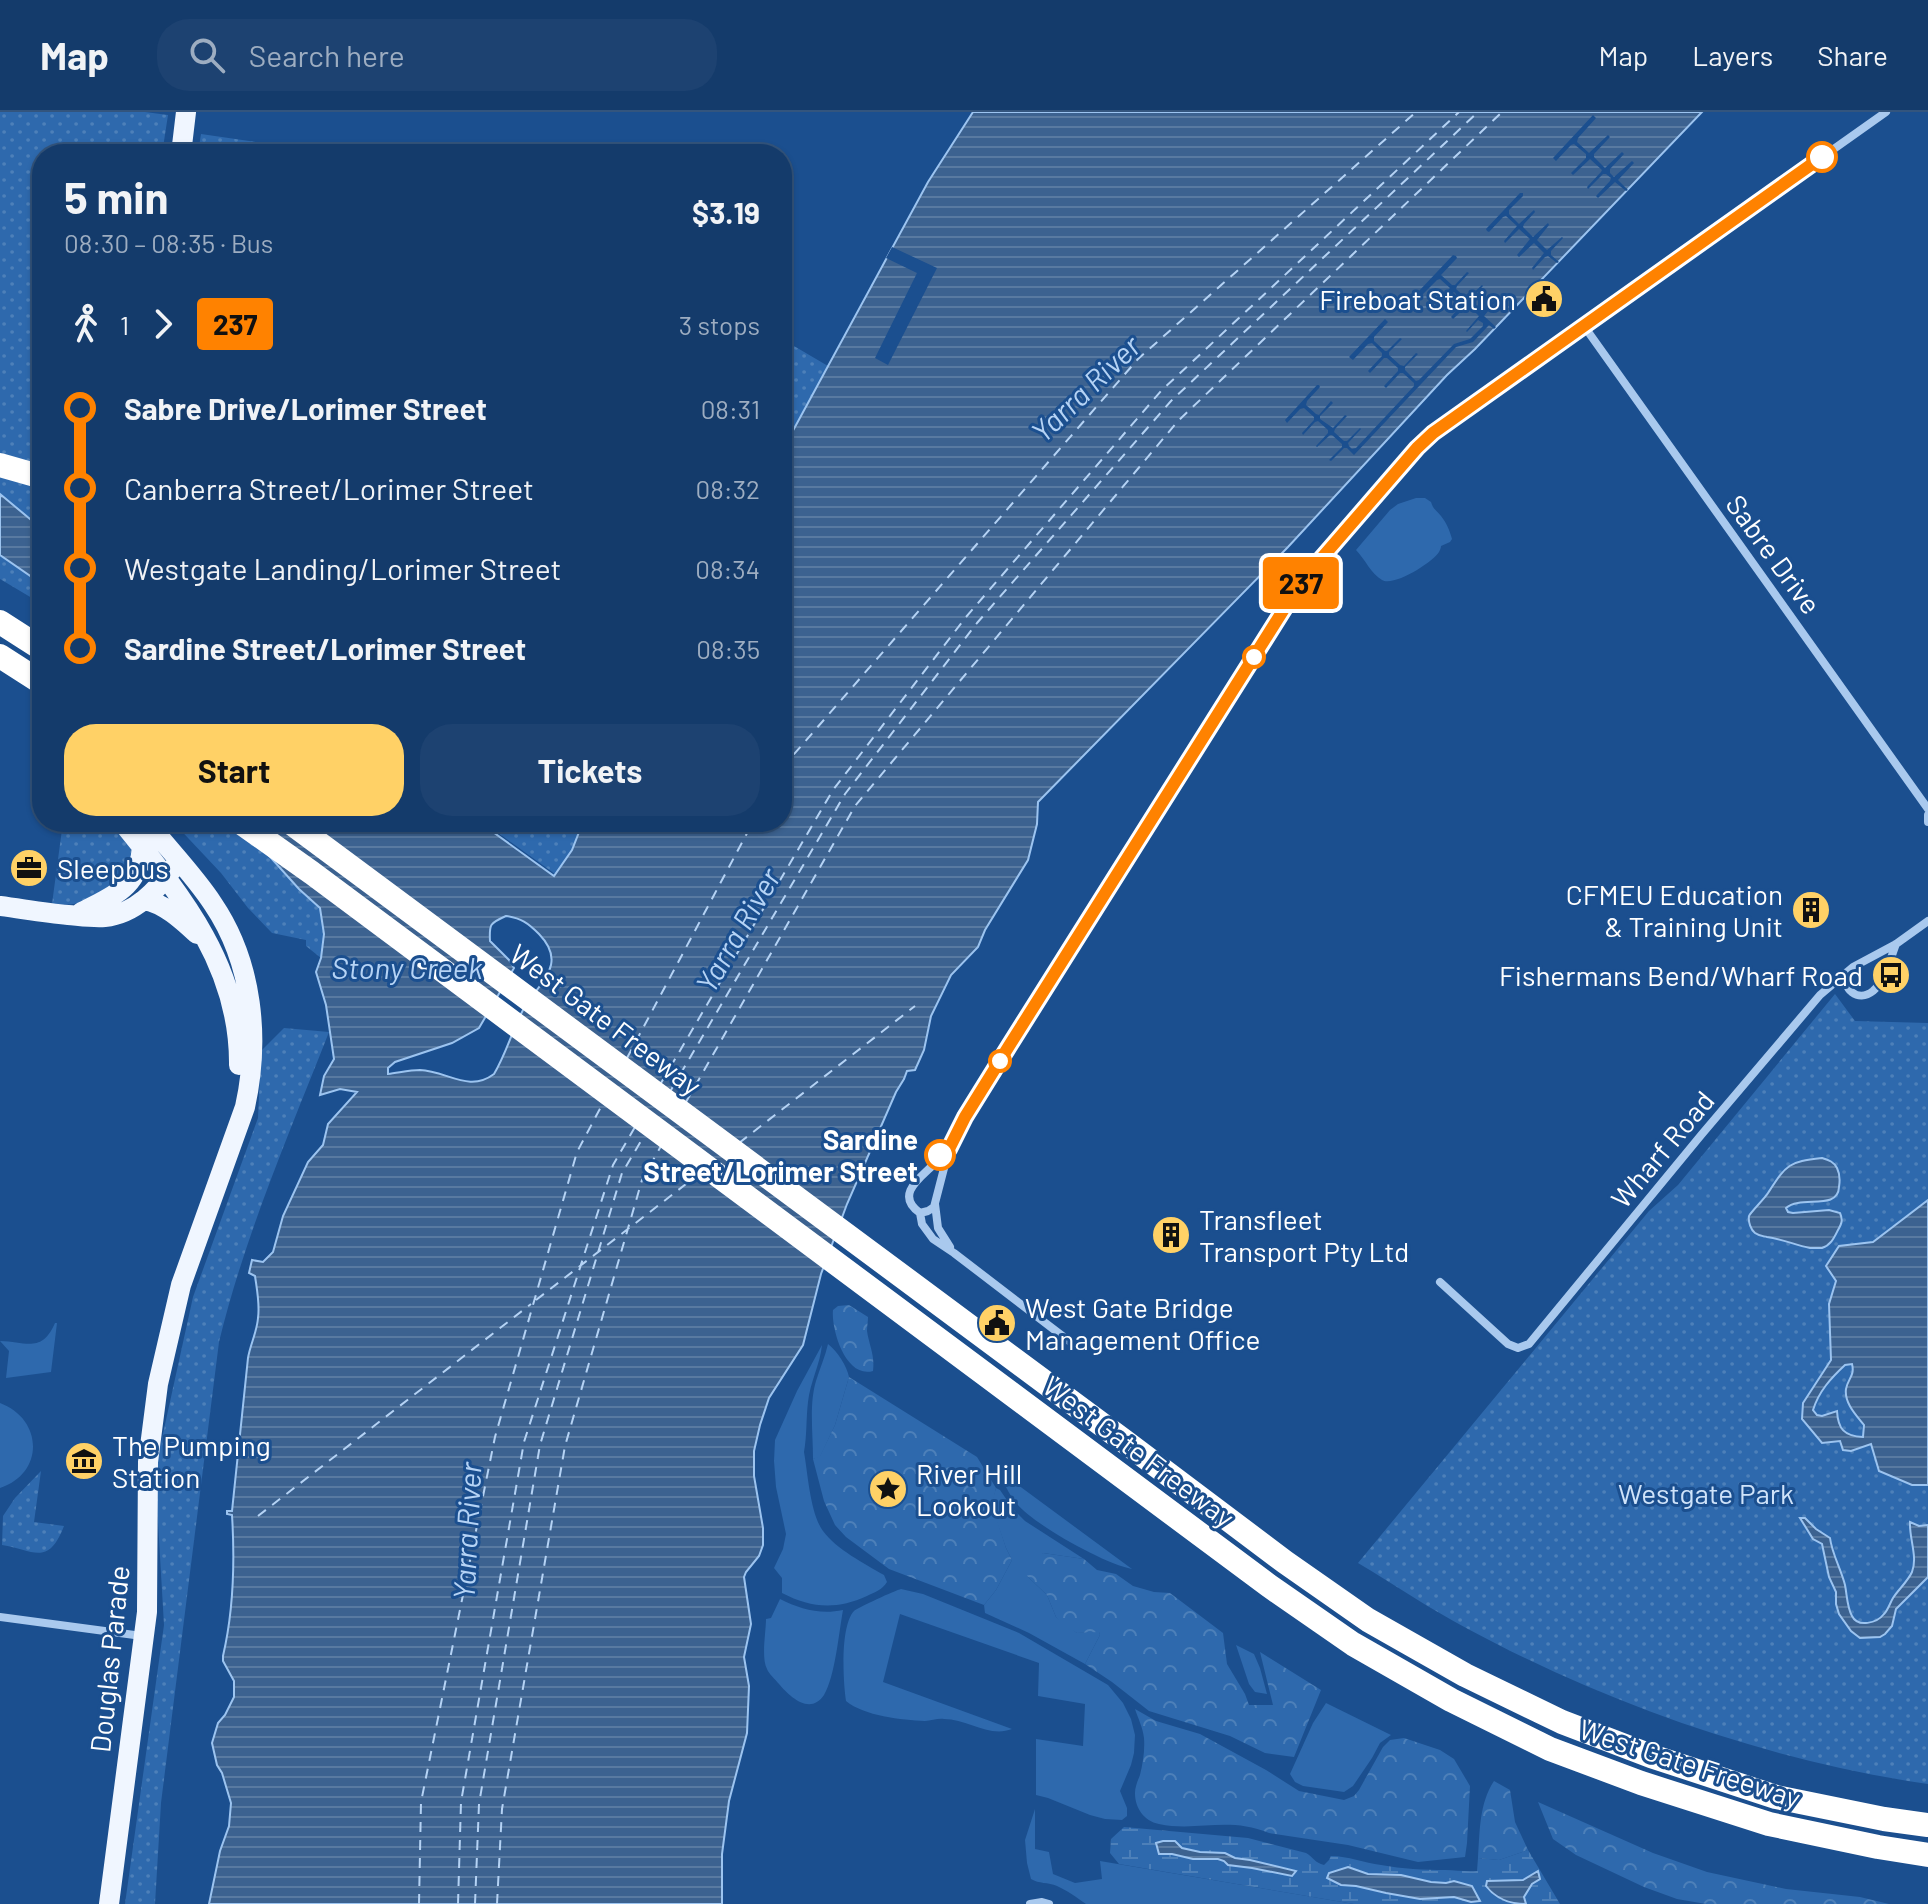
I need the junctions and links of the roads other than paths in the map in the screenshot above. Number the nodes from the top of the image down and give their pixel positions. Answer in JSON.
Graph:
{"nodes":[{"id":1,"x":186,"y":112,"type":"edge"},
{"id":2,"x":1886,"y":112,"type":"edge"},
{"id":3,"x":182,"y":144,"type":"edge"},
{"id":4,"x":1584,"y":326,"type":"junction"},
{"id":5,"x":2,"y":466,"type":"edge"},
{"id":6,"x":32,"y":474,"type":"edge"},
{"id":7,"x":0,"y":622,"type":"edge"},
{"id":8,"x":32,"y":643,"type":"edge"},
{"id":9,"x":0,"y":656,"type":"edge"},
{"id":10,"x":32,"y":677,"type":"edge"},
{"id":11,"x":1928,"y":809,"type":"edge"},
{"id":12,"x":1928,"y":815,"type":"edge"},
{"id":13,"x":1928,"y":822,"type":"edge"},
{"id":14,"x":130,"y":832,"type":"edge"},
{"id":15,"x":151,"y":832,"type":"edge"},
{"id":16,"x":254,"y":832,"type":"edge"},
{"id":17,"x":303,"y":832,"type":"edge"},
{"id":18,"x":142,"y":846,"type":"junction"},
{"id":19,"x":168,"y":869,"type":"junction"},
{"id":20,"x":144,"y":900,"type":"junction"},
{"id":21,"x":0,"y":906,"type":"edge"},
{"id":22,"x":75,"y":914,"type":"junction"},
{"id":23,"x":1928,"y":921,"type":"edge"},
{"id":24,"x":1896,"y":944,"type":"junction"},
{"id":25,"x":219,"y":963,"type":"junction"},
{"id":26,"x":1848,"y":971,"type":"junction"},
{"id":27,"x":231,"y":1142,"type":"junction"},
{"id":28,"x":949,"y":1149,"type":"junction"},
{"id":29,"x":935,"y":1204,"type":"junction"},
{"id":30,"x":920,"y":1213,"type":"junction"},
{"id":31,"x":954,"y":1253,"type":"junction"},
{"id":32,"x":1440,"y":1282,"type":"dead end"},
{"id":33,"x":1069,"y":1341,"type":"dead end"},
{"id":34,"x":0,"y":1617,"type":"edge"},
{"id":35,"x":145,"y":1636,"type":"junction"},
{"id":36,"x":1928,"y":1825,"type":"edge"},
{"id":37,"x":1928,"y":1855,"type":"edge"},
{"id":38,"x":109,"y":1904,"type":"edge"},
{"id":39,"x":1030,"y":1904,"type":"edge"},
{"id":40,"x":1049,"y":1904,"type":"edge"}],
"edges":[{"from":1,"to":3,"type":"main road"},
{"from":2,"to":4,"type":"street"},
{"from":4,"to":11,"type":"street","name":"Sabre Drive"},
{"from":4,"to":28,"type":"street"},
{"from":5,"to":6,"type":"highway"},
{"from":7,"to":8,"type":"highway"},
{"from":9,"to":10,"type":"highway"},
{"from":12,"to":13,"type":"street"},
{"from":14,"to":18,"type":"main road","name":"Douglas Parade"},
{"from":15,"to":19,"type":"main road","name":"Douglas Parade"},
{"from":16,"to":37,"type":"highway","name":"West Gate Freeway"},
{"from":17,"to":36,"type":"highway","name":"West Gate Freeway"},
{"from":18,"to":19,"type":"main road","name":"Douglas Parade"},
{"from":18,"to":22,"type":"main road"},
{"from":19,"to":20,"type":"main road"},
{"from":19,"to":22,"type":"main road"},
{"from":19,"to":25,"type":"main road","name":"Douglas Parade"},
{"from":19,"to":27,"type":"main road","name":"Douglas Parade"},
{"from":20,"to":22,"type":"main road"},
{"from":20,"to":25,"type":"main road"},
{"from":21,"to":22,"type":"main road"},
{"from":23,"to":24,"type":"street","name":"Wharf Road"},
{"from":24,"to":26,"type":"street","name":"Wharf Road"},
{"from":24,"to":26,"type":"street"},
{"from":25,"to":27,"type":"main road","name":"Douglas Parade"},
{"from":26,"to":32,"type":"street","name":"Wharf Road"},
{"from":27,"to":35,"type":"main road","name":"Douglas Parade"},
{"from":28,"to":29,"type":"street"},
{"from":28,"to":30,"type":"street"},
{"from":29,"to":30,"type":"street"},
{"from":29,"to":31,"type":"street"},
{"from":30,"to":31,"type":"street"},
{"from":31,"to":33,"type":"street"},
{"from":34,"to":35,"type":"street"},
{"from":35,"to":38,"type":"main road","name":"Douglas Parade"},
{"from":39,"to":40,"type":"street"}]}
